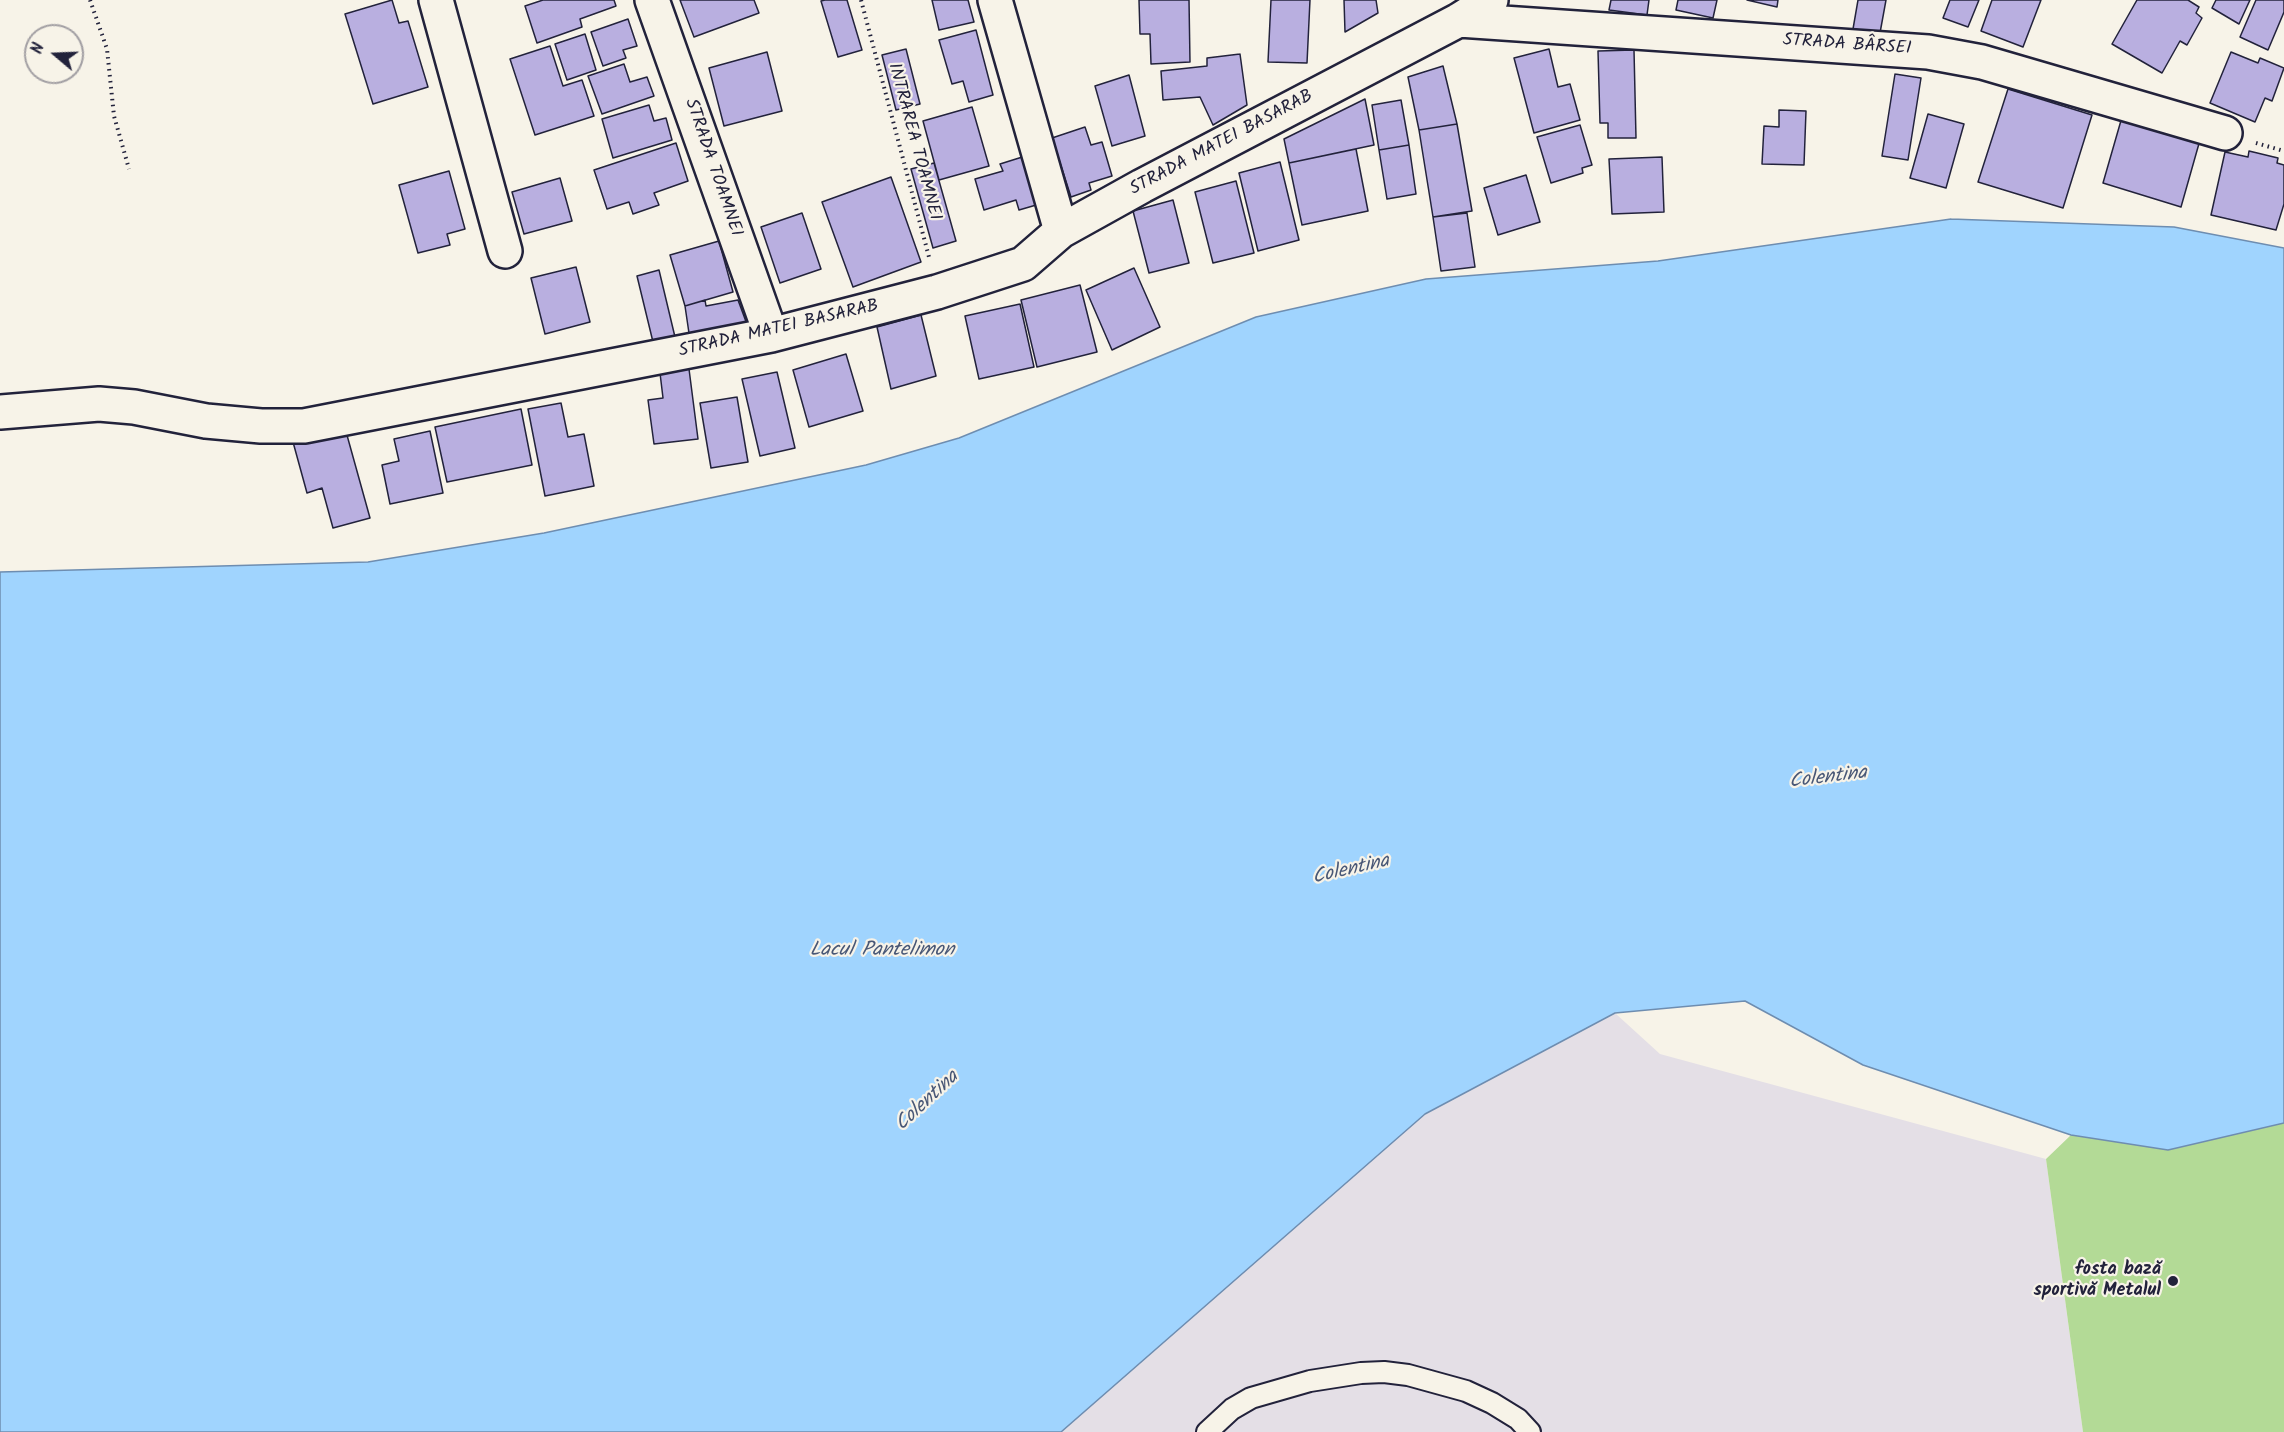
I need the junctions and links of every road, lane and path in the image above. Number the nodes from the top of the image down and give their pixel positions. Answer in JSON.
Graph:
{"nodes":[{"id":1,"x":90,"y":0,"type":"edge"},
{"id":2,"x":436,"y":0,"type":"edge"},
{"id":3,"x":652,"y":0,"type":"edge"},
{"id":4,"x":861,"y":0,"type":"edge"},
{"id":5,"x":995,"y":0,"type":"edge"},
{"id":6,"x":1491,"y":0,"type":"edge"},
{"id":7,"x":1459,"y":20,"type":"junction"},
{"id":8,"x":2225,"y":133,"type":"dead end"},
{"id":9,"x":129,"y":169,"type":"dead end"},
{"id":10,"x":1061,"y":231,"type":"junction"},
{"id":11,"x":505,"y":251,"type":"dead end"},
{"id":12,"x":937,"y":292,"type":"junction"},
{"id":13,"x":771,"y":335,"type":"junction"},
{"id":14,"x":0,"y":412,"type":"edge"},
{"id":15,"x":1207,"y":1432,"type":"edge"},
{"id":16,"x":1530,"y":1432,"type":"edge"}],
"edges":[{"from":1,"to":9,"type":"path"},
{"from":2,"to":11,"type":"street"},
{"from":3,"to":13,"type":"street","name":"STRADA TOAMNEI"},
{"from":4,"to":12,"type":"path","name":"INTRAREA TOAMNEI"},
{"from":5,"to":10,"type":"street"},
{"from":6,"to":7,"type":"street","name":"STRADA MATEI BASARAB"},
{"from":7,"to":8,"type":"street","name":"STRADA BÂRSEI"},
{"from":7,"to":10,"type":"street","name":"STRADA MATEI BASARAB"},
{"from":10,"to":12,"type":"street","name":"STRADA MATEI BASARAB"},
{"from":12,"to":13,"type":"street","name":"STRADA MATEI BASARAB"},
{"from":13,"to":14,"type":"street","name":"STRADA MATEI BASARAB"},
{"from":15,"to":16,"type":"lane"}]}
